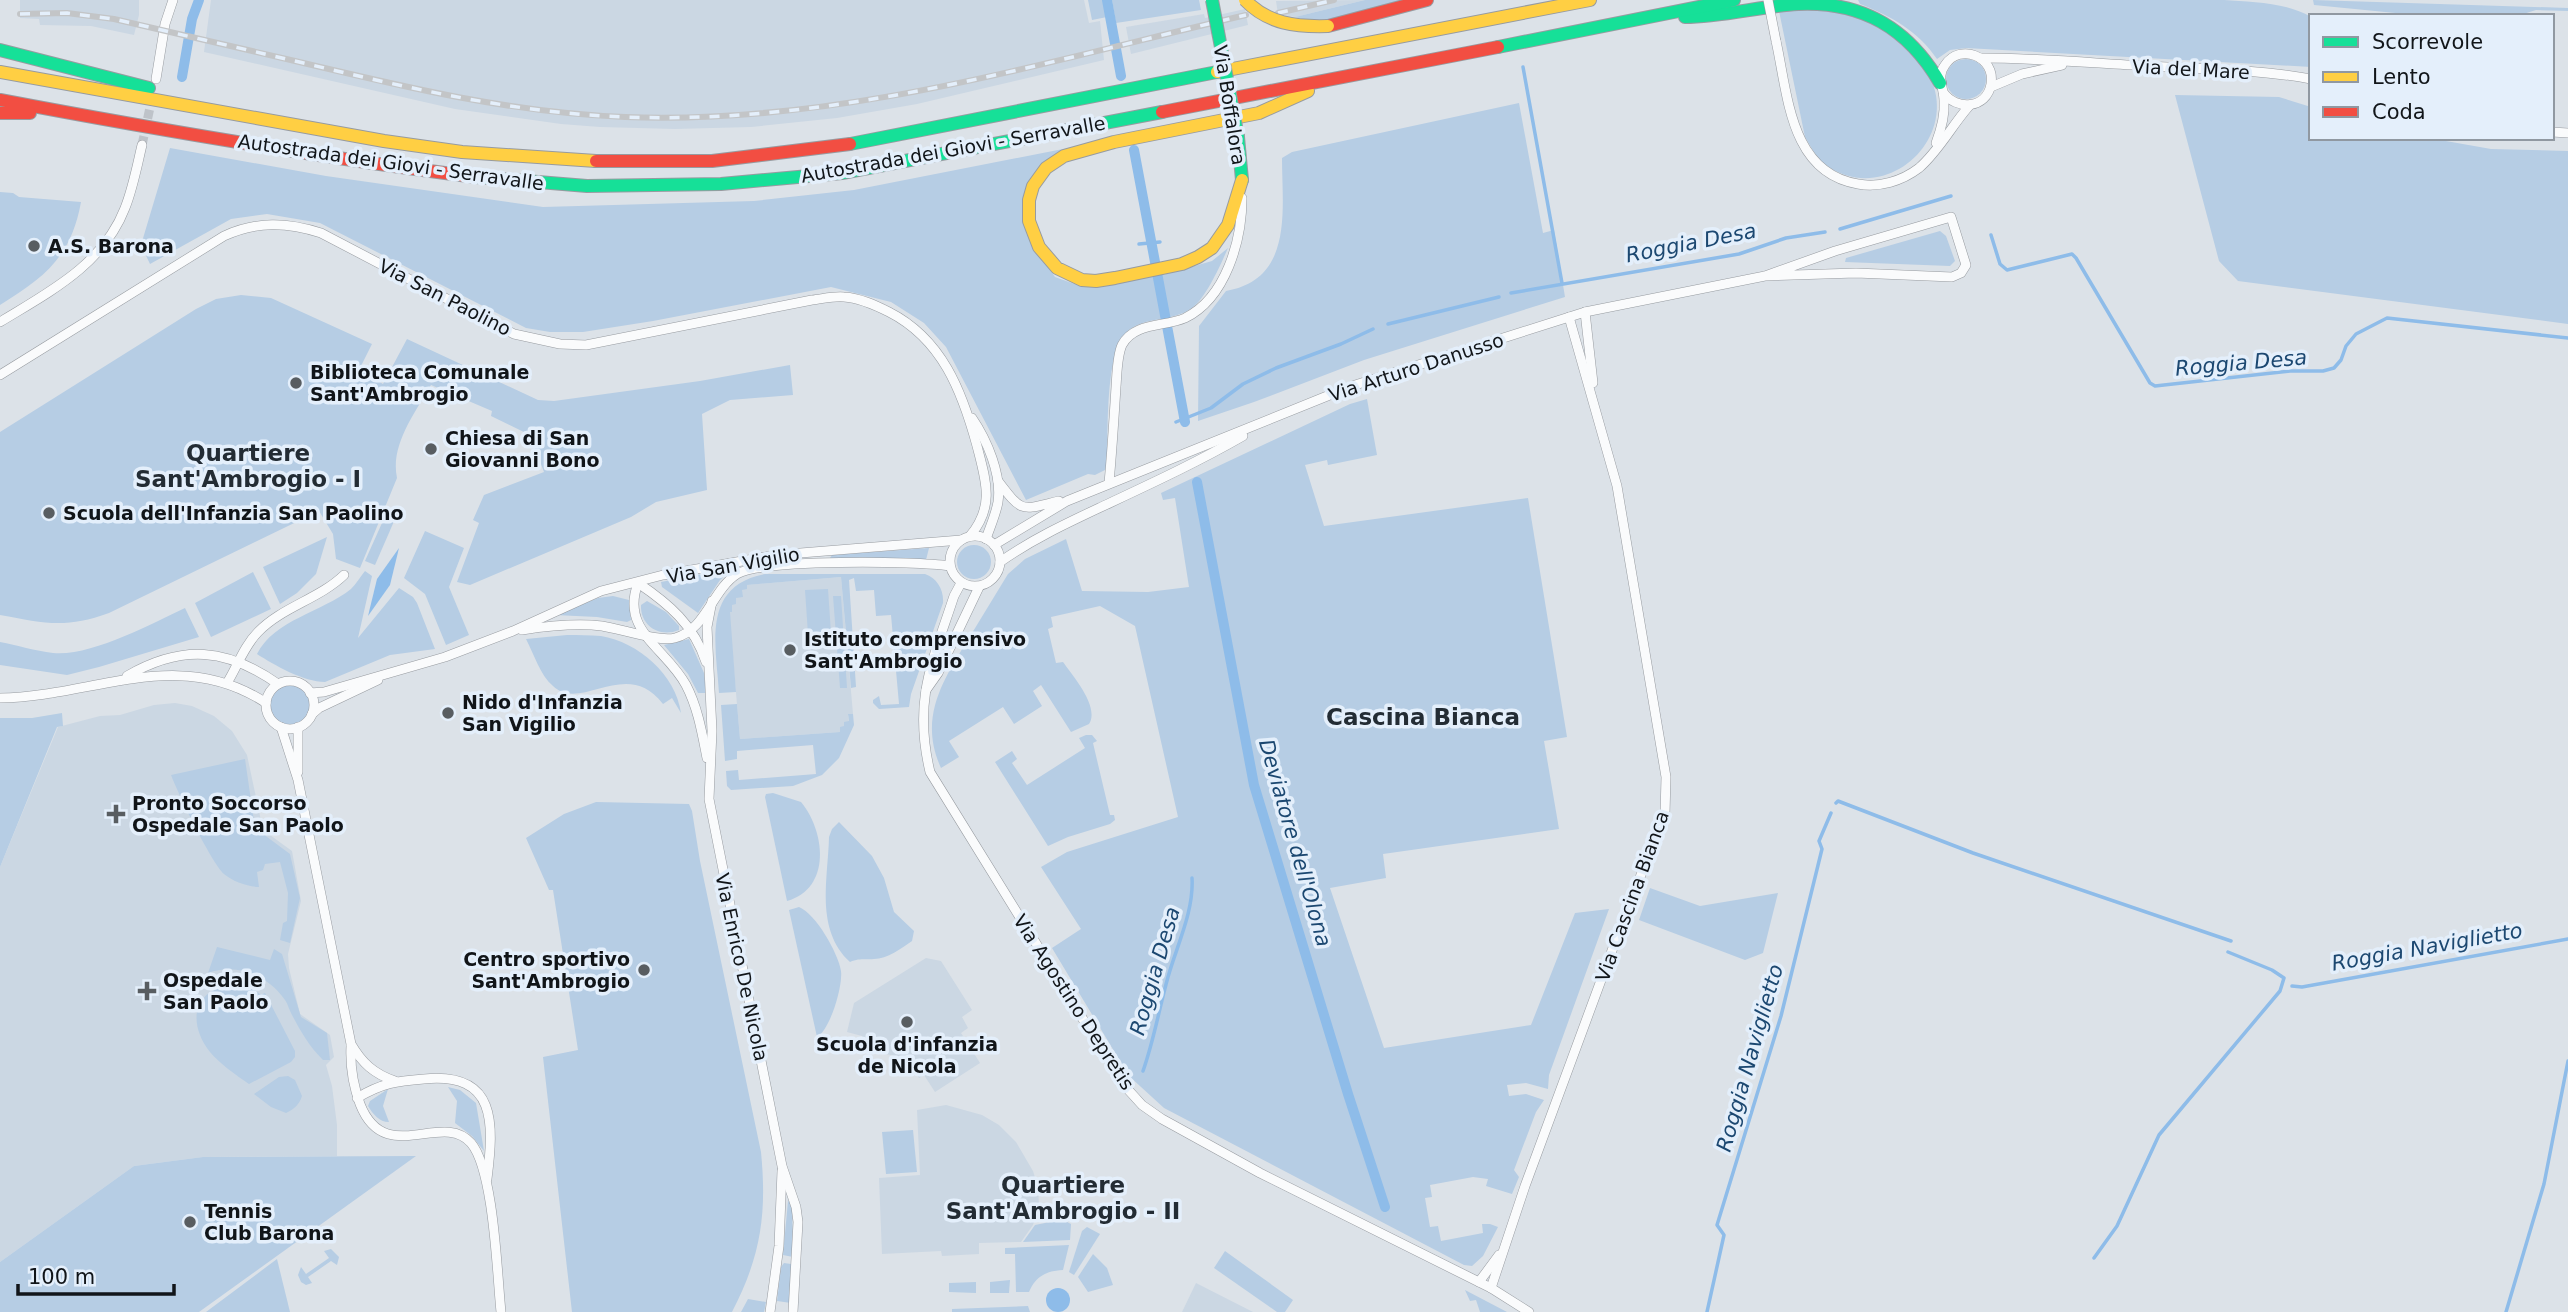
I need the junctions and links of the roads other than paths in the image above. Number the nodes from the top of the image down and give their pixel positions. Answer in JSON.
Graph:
{"nodes":[{"id":1,"x":173,"y":0,"type":"edge"},
{"id":2,"x":1212,"y":0,"type":"edge"},
{"id":3,"x":1245,"y":0,"type":"edge"},
{"id":4,"x":1427,"y":0,"type":"edge"},
{"id":5,"x":1544,"y":0,"type":"edge"},
{"id":6,"x":1590,"y":0,"type":"edge"},
{"id":7,"x":1734,"y":0,"type":"edge"},
{"id":8,"x":1768,"y":0,"type":"edge"},
{"id":9,"x":1495,"y":17,"type":"junction"},
{"id":10,"x":1658,"y":17,"type":"junction"},
{"id":11,"x":0,"y":50,"type":"edge"},
{"id":12,"x":1980,"y":58,"type":"junction"},
{"id":13,"x":2070,"y":63,"type":"junction"},
{"id":14,"x":0,"y":72,"type":"edge"},
{"id":15,"x":156,"y":79,"type":"dead end"},
{"id":16,"x":2309,"y":79,"type":"edge"},
{"id":17,"x":1333,"y":80,"type":"junction"},
{"id":18,"x":1942,"y":87,"type":"junction"},
{"id":19,"x":1991,"y":87,"type":"junction"},
{"id":20,"x":0,"y":100,"type":"edge"},
{"id":21,"x":1970,"y":105,"type":"junction"},
{"id":22,"x":0,"y":113,"type":"edge"},
{"id":23,"x":67,"y":113,"type":"junction"},
{"id":24,"x":228,"y":113,"type":"junction"},
{"id":25,"x":142,"y":145,"type":"tunnel mouth"},
{"id":26,"x":1933,"y":151,"type":"junction"},
{"id":27,"x":1242,"y":180,"type":"junction"},
{"id":28,"x":1765,"y":276,"type":"junction"},
{"id":29,"x":1585,"y":312,"type":"junction"},
{"id":30,"x":1569,"y":317,"type":"junction"},
{"id":31,"x":0,"y":323,"type":"edge"},
{"id":32,"x":0,"y":375,"type":"edge"},
{"id":33,"x":1595,"y":404,"type":"junction"},
{"id":34,"x":965,"y":407,"type":"junction"},
{"id":35,"x":1266,"y":422,"type":"junction"},
{"id":36,"x":997,"y":479,"type":"junction"},
{"id":37,"x":1109,"y":483,"type":"junction"},
{"id":38,"x":1067,"y":501,"type":"junction"},
{"id":39,"x":1068,"y":523,"type":"junction"},
{"id":40,"x":965,"y":538,"type":"junction"},
{"id":41,"x":990,"y":542,"type":"junction"},
{"id":42,"x":1000,"y":562,"type":"junction"},
{"id":43,"x":950,"y":566,"type":"junction"},
{"id":44,"x":344,"y":575,"type":"dead end"},
{"id":45,"x":638,"y":583,"type":"junction"},
{"id":46,"x":961,"y":583,"type":"junction"},
{"id":47,"x":979,"y":587,"type":"junction"},
{"id":48,"x":712,"y":601,"type":"junction"},
{"id":49,"x":691,"y":630,"type":"junction"},
{"id":50,"x":513,"y":631,"type":"junction"},
{"id":51,"x":644,"y":634,"type":"junction"},
{"id":52,"x":239,"y":661,"type":"junction"},
{"id":53,"x":708,"y":673,"type":"junction"},
{"id":54,"x":383,"y":677,"type":"junction"},
{"id":55,"x":124,"y":678,"type":"junction"},
{"id":56,"x":227,"y":684,"type":"junction"},
{"id":57,"x":278,"y":684,"type":"junction"},
{"id":58,"x":925,"y":692,"type":"junction"},
{"id":59,"x":310,"y":693,"type":"junction"},
{"id":60,"x":0,"y":698,"type":"edge"},
{"id":61,"x":266,"y":703,"type":"junction"},
{"id":62,"x":312,"y":714,"type":"junction"},
{"id":63,"x":281,"y":727,"type":"junction"},
{"id":64,"x":298,"y":727,"type":"junction"},
{"id":65,"x":709,"y":767,"type":"junction"},
{"id":66,"x":298,"y":780,"type":"junction"},
{"id":67,"x":351,"y":1044,"type":"junction"},
{"id":68,"x":395,"y":1081,"type":"junction"},
{"id":69,"x":358,"y":1098,"type":"junction"},
{"id":70,"x":782,"y":1166,"type":"junction"},
{"id":71,"x":487,"y":1182,"type":"junction"},
{"id":72,"x":1502,"y":1251,"type":"junction"},
{"id":73,"x":1479,"y":1282,"type":"junction"},
{"id":74,"x":1491,"y":1288,"type":"junction"},
{"id":75,"x":501,"y":1312,"type":"edge"},
{"id":76,"x":770,"y":1312,"type":"edge"},
{"id":77,"x":793,"y":1312,"type":"edge"},
{"id":78,"x":1529,"y":1312,"type":"edge"}],
"edges":[{"from":1,"to":15,"type":"street"},
{"from":2,"to":27,"type":"main road","name":"Via Boffalora","bridge":true},
{"from":3,"to":4,"type":"main road","bridge":true},
{"from":5,"to":9,"type":"main road"},
{"from":6,"to":9,"type":"main road","name":"Autostrada dei Giovi - Serravalle"},
{"from":7,"to":10,"type":"main road","name":"Autostrada dei Giovi - Serravalle"},
{"from":8,"to":26,"type":"street","bridge":true},
{"from":9,"to":24,"type":"main road","name":"Autostrada dei Giovi - Serravalle"},
{"from":10,"to":17,"type":"main road","name":"Autostrada dei Giovi - Serravalle"},
{"from":10,"to":18,"type":"main road"},
{"from":11,"to":24,"type":"main road"},
{"from":12,"to":13,"type":"street","name":"Via del Mare"},
{"from":12,"to":18,"type":"street"},
{"from":12,"to":19,"type":"street"},
{"from":13,"to":16,"type":"street","name":"Via del Mare"},
{"from":13,"to":19,"type":"street","name":"Via del Mare"},
{"from":14,"to":24,"type":"main road","name":"Autostrada dei Giovi - Serravalle"},
{"from":17,"to":23,"type":"main road","name":"Autostrada dei Giovi - Serravalle"},
{"from":17,"to":27,"type":"main road"},
{"from":18,"to":21,"type":"street"},
{"from":18,"to":26,"type":"street"},
{"from":19,"to":21,"type":"street"},
{"from":20,"to":23,"type":"main road","name":"Autostrada dei Giovi - Serravalle"},
{"from":21,"to":26,"type":"street"},
{"from":22,"to":23,"type":"main road"},
{"from":25,"to":31,"type":"street"},
{"from":27,"to":37,"type":"street","name":"Via Boffalora"},
{"from":28,"to":28,"type":"street"},
{"from":28,"to":29,"type":"street","name":"Via Arturo Danusso"},
{"from":29,"to":30,"type":"street","name":"Via Arturo Danusso"},
{"from":29,"to":33,"type":"street","name":"Via Cascina Bianca"},
{"from":30,"to":33,"type":"street","name":"Via Cascina Bianca"},
{"from":30,"to":35,"type":"street","name":"Via Arturo Danusso"},
{"from":32,"to":34,"type":"street","name":"Via San Paolino"},
{"from":33,"to":72,"type":"street","name":"Via Cascina Bianca"},
{"from":34,"to":36,"type":"street","name":"Via San Paolino"},
{"from":34,"to":40,"type":"street","name":"Via San Paolino"},
{"from":35,"to":37,"type":"street","name":"Via Arturo Danusso"},
{"from":35,"to":39,"type":"street","name":"Via Arturo Danusso"},
{"from":36,"to":38,"type":"street"},
{"from":36,"to":41,"type":"street","name":"Via San Paolino"},
{"from":37,"to":38,"type":"street","name":"Via Arturo Danusso"},
{"from":38,"to":39,"type":"street"},
{"from":38,"to":41,"type":"street","name":"Via Arturo Danusso"},
{"from":39,"to":42,"type":"street","name":"Via Arturo Danusso"},
{"from":40,"to":41,"type":"street"},
{"from":40,"to":43,"type":"street"},
{"from":40,"to":45,"type":"street","name":"Via San Vigilio"},
{"from":41,"to":42,"type":"street"},
{"from":42,"to":47,"type":"street"},
{"from":43,"to":46,"type":"street"},
{"from":43,"to":48,"type":"street","name":"Via San Vigilio"},
{"from":44,"to":52,"type":"street"},
{"from":45,"to":49,"type":"street","name":"Via Enrico De Nicola"},
{"from":45,"to":50,"type":"street","name":"Via San Vigilio"},
{"from":45,"to":51,"type":"street","name":"Via Enrico De Nicola"},
{"from":46,"to":47,"type":"street"},
{"from":46,"to":58,"type":"street","name":"Via Agostino Depretis"},
{"from":47,"to":58,"type":"street","name":"Via Agostino Depretis"},
{"from":48,"to":49,"type":"street","name":"Via San Vigilio"},
{"from":48,"to":53,"type":"street","name":"Via Enrico De Nicola"},
{"from":49,"to":51,"type":"street"},
{"from":49,"to":53,"type":"street","name":"Via Enrico De Nicola"},
{"from":50,"to":51,"type":"street","name":"Via San Vigilio"},
{"from":50,"to":54,"type":"street","name":"Via San Vigilio"},
{"from":51,"to":65,"type":"street","name":"Via Enrico De Nicola"},
{"from":52,"to":55,"type":"street"},
{"from":52,"to":56,"type":"street"},
{"from":52,"to":57,"type":"street"},
{"from":53,"to":65,"type":"street","name":"Via Enrico De Nicola"},
{"from":54,"to":59,"type":"street","name":"Via San Vigilio"},
{"from":54,"to":62,"type":"street","name":"Via San Vigilio"},
{"from":55,"to":56,"type":"street"},
{"from":55,"to":60,"type":"street"},
{"from":56,"to":61,"type":"street"},
{"from":57,"to":59,"type":"street"},
{"from":57,"to":61,"type":"street"},
{"from":58,"to":73,"type":"street","name":"Via Agostino Depretis"},
{"from":59,"to":62,"type":"street"},
{"from":61,"to":63,"type":"street"},
{"from":62,"to":64,"type":"street"},
{"from":63,"to":64,"type":"street"},
{"from":63,"to":66,"type":"street"},
{"from":64,"to":66,"type":"street"},
{"from":65,"to":70,"type":"street","name":"Via Enrico De Nicola"},
{"from":66,"to":67,"type":"street"},
{"from":67,"to":68,"type":"street"},
{"from":67,"to":69,"type":"street"},
{"from":68,"to":69,"type":"street"},
{"from":68,"to":71,"type":"street"},
{"from":69,"to":71,"type":"street"},
{"from":70,"to":76,"type":"street","name":"Via Enrico De Nicola"},
{"from":70,"to":77,"type":"street","name":"Via Enrico De Nicola"},
{"from":71,"to":75,"type":"street"},
{"from":72,"to":73,"type":"street","name":"Via Cascina Bianca"},
{"from":72,"to":74,"type":"street","name":"Via Cascina Bianca"},
{"from":73,"to":74,"type":"street","name":"Via Agostino Depretis"},
{"from":74,"to":78,"type":"street","name":"Via Agostino Depretis"}]}
